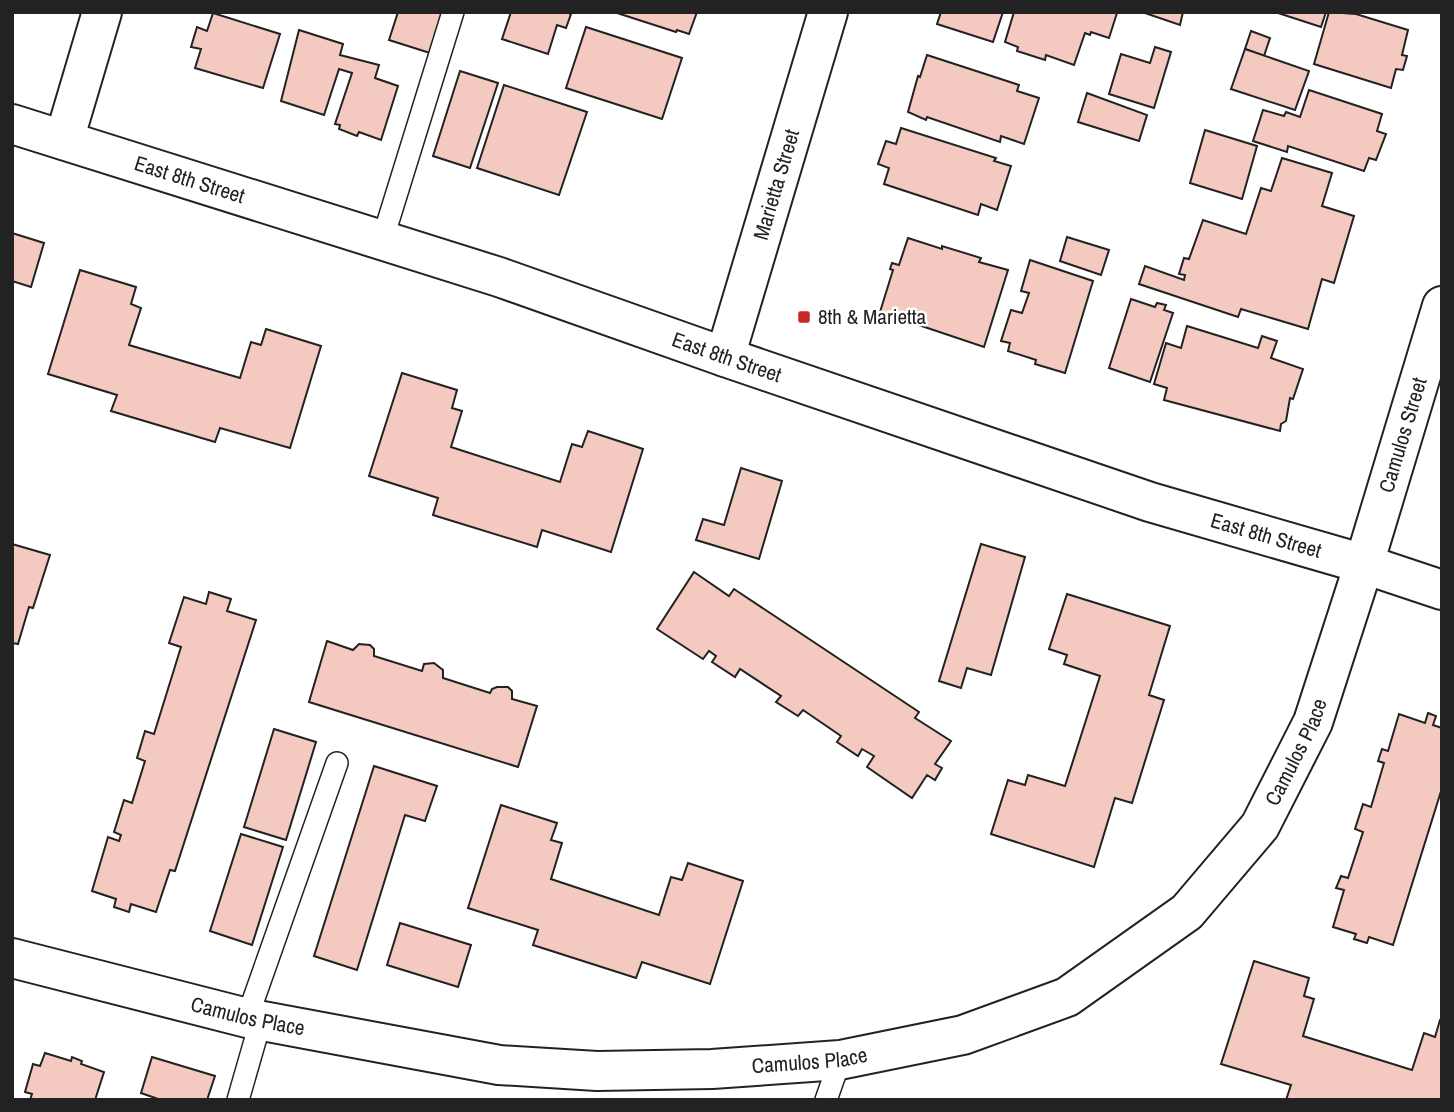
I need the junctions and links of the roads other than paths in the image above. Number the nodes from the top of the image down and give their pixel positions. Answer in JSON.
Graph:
{"nodes":[{"id":1,"x":102,"y":12,"type":"edge"},
{"id":2,"x":453,"y":12,"type":"edge"},
{"id":3,"x":828,"y":12,"type":"edge"},
{"id":4,"x":12,"y":124,"type":"edge"},
{"id":5,"x":64,"y":140,"type":"junction"},
{"id":6,"x":382,"y":241,"type":"junction"},
{"id":7,"x":1442,"y":306,"type":"edge"},
{"id":8,"x":725,"y":357,"type":"junction"},
{"id":9,"x":1364,"y":565,"type":"junction"},
{"id":10,"x":1442,"y":590,"type":"edge"},
{"id":11,"x":337,"y":763,"type":"dead end"},
{"id":12,"x":12,"y":958,"type":"edge"},
{"id":13,"x":254,"y":1019,"type":"junction"},
{"id":14,"x":840,"y":1060,"type":"junction"},
{"id":15,"x":238,"y":1100,"type":"edge"},
{"id":16,"x":826,"y":1100,"type":"edge"}],
"edges":[{"from":1,"to":5,"type":"street"},
{"from":2,"to":6,"type":"lane"},
{"from":3,"to":8,"type":"street","name":"Marietta Street"},
{"from":4,"to":5,"type":"street","name":"East 8th Street"},
{"from":5,"to":6,"type":"street","name":"East 8th Street"},
{"from":6,"to":8,"type":"street","name":"East 8th Street"},
{"from":7,"to":9,"type":"street","name":"Camulos Street"},
{"from":8,"to":9,"type":"street","name":"East 8th Street"},
{"from":9,"to":10,"type":"street","name":"East 8th Street"},
{"from":9,"to":14,"type":"street","name":"Camulos Place"},
{"from":11,"to":13,"type":"lane"},
{"from":12,"to":13,"type":"street","name":"Camulos Place"},
{"from":13,"to":14,"type":"street","name":"Camulos Place"},
{"from":13,"to":15,"type":"lane"},
{"from":14,"to":16,"type":"lane"}]}
